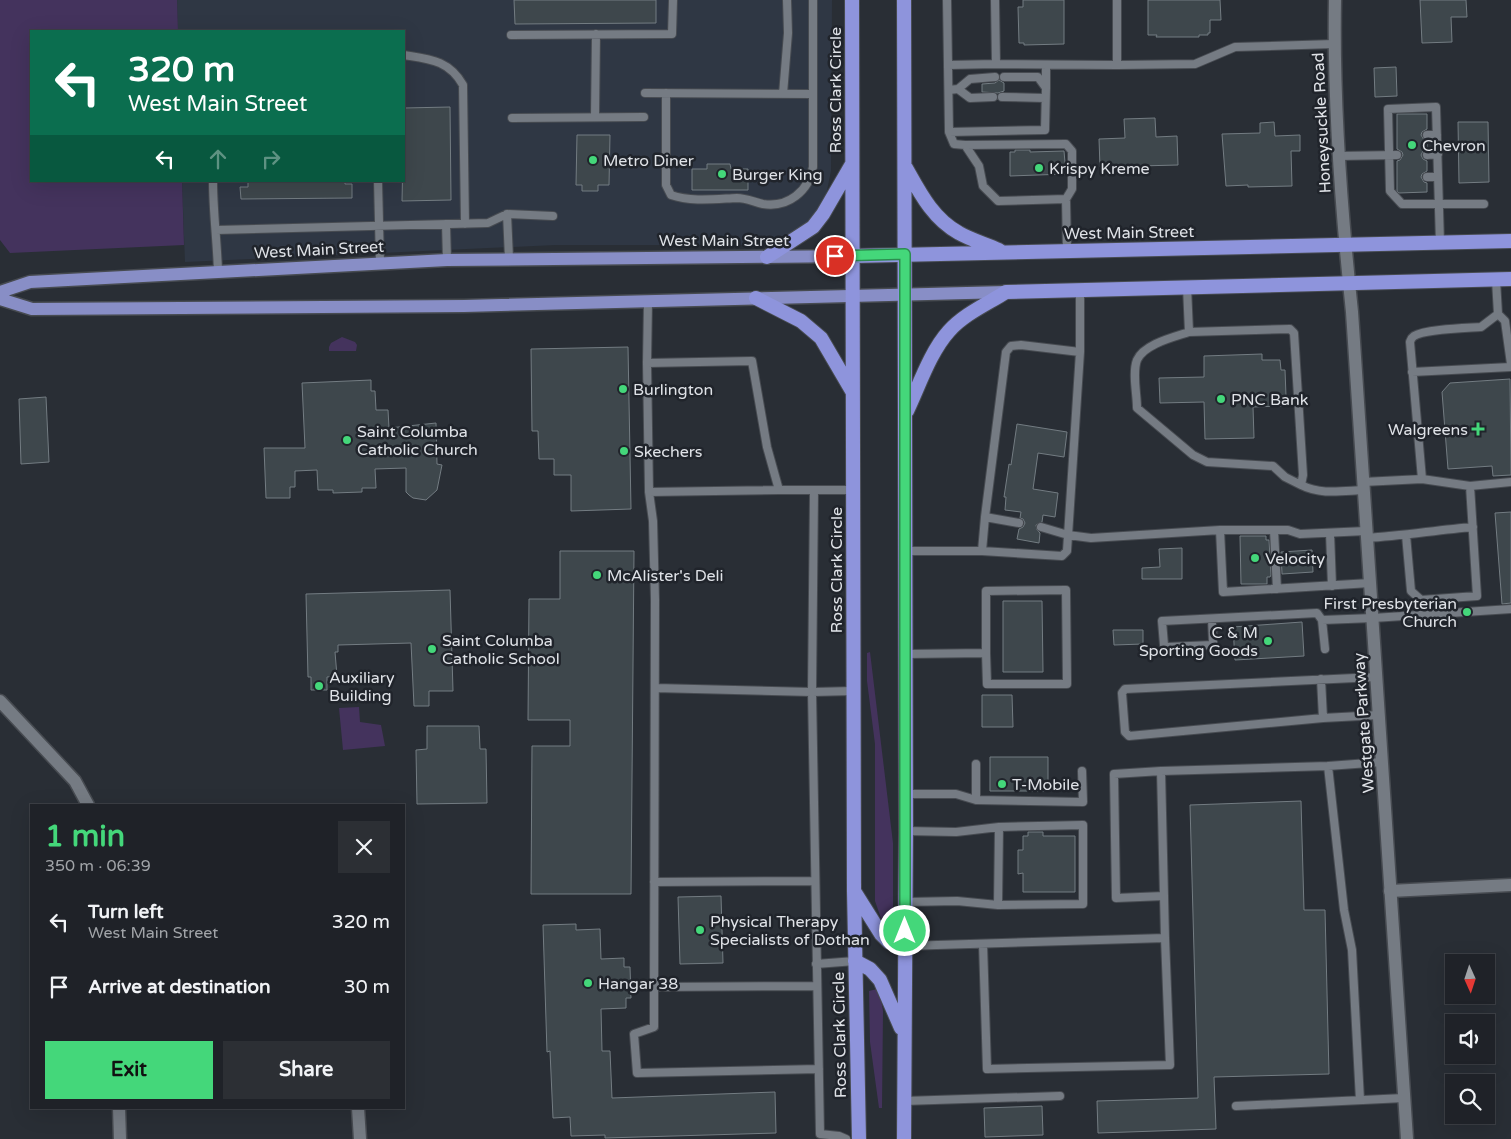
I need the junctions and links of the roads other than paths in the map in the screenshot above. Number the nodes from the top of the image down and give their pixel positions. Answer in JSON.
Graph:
{"nodes":[{"id":1,"x":673,"y":0,"type":"edge"},
{"id":2,"x":787,"y":0,"type":"edge"},
{"id":3,"x":813,"y":0,"type":"edge"},
{"id":4,"x":852,"y":0,"type":"edge"},
{"id":5,"x":904,"y":0,"type":"edge"},
{"id":6,"x":947,"y":0,"type":"edge"},
{"id":7,"x":995,"y":0,"type":"edge"},
{"id":8,"x":1117,"y":0,"type":"edge"},
{"id":9,"x":1335,"y":0,"type":"edge"},
{"id":10,"x":596,"y":34,"type":"junction"},
{"id":11,"x":511,"y":35,"type":"dead end"},
{"id":12,"x":1334,"y":44,"type":"junction"},
{"id":13,"x":405,"y":55,"type":"edge"},
{"id":14,"x":996,"y":64,"type":"junction"},
{"id":15,"x":948,"y":65,"type":"junction"},
{"id":16,"x":1046,"y":65,"type":"junction"},
{"id":17,"x":1117,"y":65,"type":"junction"},
{"id":18,"x":995,"y":77,"type":"dead end"},
{"id":19,"x":1004,"y":77,"type":"dead end"},
{"id":20,"x":1046,"y":88,"type":"junction"},
{"id":21,"x":958,"y":89,"type":"junction"},
{"id":22,"x":949,"y":90,"type":"junction"},
{"id":23,"x":644,"y":93,"type":"dead end"},
{"id":24,"x":666,"y":93,"type":"junction"},
{"id":25,"x":783,"y":94,"type":"junction"},
{"id":26,"x":813,"y":94,"type":"junction"},
{"id":27,"x":993,"y":97,"type":"dead end"},
{"id":28,"x":1002,"y":97,"type":"dead end"},
{"id":29,"x":1046,"y":98,"type":"junction"},
{"id":30,"x":595,"y":117,"type":"junction"},
{"id":31,"x":644,"y":117,"type":"dead end"},
{"id":32,"x":512,"y":118,"type":"dead end"},
{"id":33,"x":949,"y":132,"type":"junction"},
{"id":34,"x":1437,"y":134,"type":"junction"},
{"id":35,"x":1427,"y":135,"type":"dead end"},
{"id":36,"x":965,"y":145,"type":"junction"},
{"id":37,"x":1427,"y":154,"type":"dead end"},
{"id":38,"x":1438,"y":154,"type":"junction"},
{"id":39,"x":1393,"y":155,"type":"junction"},
{"id":40,"x":1338,"y":156,"type":"junction"},
{"id":41,"x":852,"y":163,"type":"junction"},
{"id":42,"x":905,"y":165,"type":"junction"},
{"id":43,"x":1427,"y":177,"type":"dead end"},
{"id":44,"x":1438,"y":177,"type":"junction"},
{"id":45,"x":213,"y":182,"type":"edge"},
{"id":46,"x":378,"y":182,"type":"edge"},
{"id":47,"x":1066,"y":199,"type":"junction"},
{"id":48,"x":1439,"y":204,"type":"junction"},
{"id":49,"x":1484,"y":204,"type":"dead end"},
{"id":50,"x":507,"y":214,"type":"junction"},
{"id":51,"x":553,"y":216,"type":"dead end"},
{"id":52,"x":446,"y":224,"type":"junction"},
{"id":53,"x":465,"y":224,"type":"junction"},
{"id":54,"x":380,"y":226,"type":"junction"},
{"id":55,"x":216,"y":230,"type":"junction"},
{"id":56,"x":1511,"y":241,"type":"edge"},
{"id":57,"x":1440,"y":243,"type":"junction"},
{"id":58,"x":1345,"y":245,"type":"junction"},
{"id":59,"x":1067,"y":251,"type":"junction"},
{"id":60,"x":1004,"y":252,"type":"junction"},
{"id":61,"x":905,"y":254,"type":"junction"},
{"id":62,"x":852,"y":256,"type":"junction"},
{"id":63,"x":508,"y":258,"type":"junction"},
{"id":64,"x":767,"y":258,"type":"junction"},
{"id":65,"x":447,"y":260,"type":"junction"},
{"id":66,"x":380,"y":263,"type":"junction"},
{"id":67,"x":218,"y":271,"type":"junction"},
{"id":68,"x":1511,"y":279,"type":"edge"},
{"id":69,"x":1496,"y":280,"type":"junction"},
{"id":70,"x":1349,"y":284,"type":"junction"},
{"id":71,"x":1187,"y":287,"type":"junction"},
{"id":72,"x":1080,"y":290,"type":"junction"},
{"id":73,"x":0,"y":292,"type":"edge"},
{"id":74,"x":1006,"y":292,"type":"junction"},
{"id":75,"x":905,"y":294,"type":"junction"},
{"id":76,"x":852,"y":295,"type":"junction"},
{"id":77,"x":756,"y":298,"type":"junction"},
{"id":78,"x":0,"y":300,"type":"edge"},
{"id":79,"x":648,"y":301,"type":"junction"},
{"id":80,"x":1498,"y":314,"type":"junction"},
{"id":81,"x":1189,"y":332,"type":"junction"},
{"id":82,"x":1080,"y":352,"type":"junction"},
{"id":83,"x":647,"y":363,"type":"junction"},
{"id":84,"x":1511,"y":365,"type":"edge"},
{"id":85,"x":1412,"y":372,"type":"junction"},
{"id":86,"x":853,"y":392,"type":"junction"},
{"id":87,"x":906,"y":414,"type":"junction"},
{"id":88,"x":1422,"y":479,"type":"junction"},
{"id":89,"x":1511,"y":482,"type":"edge"},
{"id":90,"x":1301,"y":484,"type":"junction"},
{"id":91,"x":1363,"y":486,"type":"junction"},
{"id":92,"x":1470,"y":486,"type":"junction"},
{"id":93,"x":779,"y":490,"type":"junction"},
{"id":94,"x":853,"y":490,"type":"junction"},
{"id":95,"x":814,"y":491,"type":"junction"},
{"id":96,"x":650,"y":492,"type":"junction"},
{"id":97,"x":984,"y":517,"type":"junction"},
{"id":98,"x":1019,"y":523,"type":"dead end"},
{"id":99,"x":1041,"y":526,"type":"dead end"},
{"id":100,"x":1472,"y":527,"type":"junction"},
{"id":101,"x":1220,"y":530,"type":"junction"},
{"id":102,"x":1274,"y":530,"type":"junction"},
{"id":103,"x":1330,"y":533,"type":"junction"},
{"id":104,"x":1068,"y":535,"type":"junction"},
{"id":105,"x":1367,"y":535,"type":"junction"},
{"id":106,"x":1406,"y":535,"type":"junction"},
{"id":107,"x":906,"y":551,"type":"junction"},
{"id":108,"x":982,"y":551,"type":"junction"},
{"id":109,"x":1370,"y":583,"type":"junction"},
{"id":110,"x":1332,"y":586,"type":"junction"},
{"id":111,"x":1277,"y":589,"type":"junction"},
{"id":112,"x":1511,"y":609,"type":"edge"},
{"id":113,"x":1372,"y":618,"type":"junction"},
{"id":114,"x":1212,"y":619,"type":"junction"},
{"id":115,"x":1322,"y":620,"type":"junction"},
{"id":116,"x":1325,"y":650,"type":"dead end"},
{"id":117,"x":906,"y":654,"type":"junction"},
{"id":118,"x":986,"y":654,"type":"junction"},
{"id":119,"x":1376,"y":677,"type":"junction"},
{"id":120,"x":1321,"y":680,"type":"junction"},
{"id":121,"x":655,"y":688,"type":"junction"},
{"id":122,"x":854,"y":691,"type":"junction"},
{"id":123,"x":812,"y":692,"type":"junction"},
{"id":124,"x":0,"y":701,"type":"edge"},
{"id":125,"x":1379,"y":714,"type":"junction"},
{"id":126,"x":1323,"y":718,"type":"junction"},
{"id":127,"x":1382,"y":762,"type":"junction"},
{"id":128,"x":976,"y":764,"type":"dead end"},
{"id":129,"x":1328,"y":766,"type":"junction"},
{"id":130,"x":1082,"y":771,"type":"dead end"},
{"id":131,"x":1161,"y":772,"type":"junction"},
{"id":132,"x":906,"y":794,"type":"junction"},
{"id":133,"x":976,"y":800,"type":"junction"},
{"id":134,"x":87,"y":804,"type":"edge"},
{"id":135,"x":998,"y":827,"type":"junction"},
{"id":136,"x":906,"y":831,"type":"junction"},
{"id":137,"x":815,"y":880,"type":"junction"},
{"id":138,"x":654,"y":882,"type":"junction"},
{"id":139,"x":1511,"y":885,"type":"edge"},
{"id":140,"x":854,"y":891,"type":"junction"},
{"id":141,"x":1390,"y":891,"type":"junction"},
{"id":142,"x":1164,"y":896,"type":"junction"},
{"id":143,"x":906,"y":902,"type":"junction"},
{"id":144,"x":998,"y":904,"type":"junction"},
{"id":145,"x":1165,"y":938,"type":"junction"},
{"id":146,"x":983,"y":944,"type":"junction"},
{"id":147,"x":905,"y":946,"type":"junction"},
{"id":148,"x":855,"y":961,"type":"junction"},
{"id":149,"x":816,"y":964,"type":"junction"},
{"id":150,"x":817,"y":986,"type":"junction"},
{"id":151,"x":654,"y":987,"type":"junction"},
{"id":152,"x":904,"y":1036,"type":"junction"},
{"id":153,"x":819,"y":1069,"type":"junction"},
{"id":154,"x":1060,"y":1096,"type":"dead end"},
{"id":155,"x":1404,"y":1098,"type":"junction"},
{"id":156,"x":1360,"y":1100,"type":"junction"},
{"id":157,"x":904,"y":1101,"type":"junction"},
{"id":158,"x":1236,"y":1106,"type":"dead end"},
{"id":159,"x":119,"y":1109,"type":"edge"},
{"id":160,"x":358,"y":1109,"type":"edge"},
{"id":161,"x":120,"y":1139,"type":"edge"},
{"id":162,"x":360,"y":1139,"type":"edge"},
{"id":163,"x":846,"y":1139,"type":"edge"},
{"id":164,"x":859,"y":1139,"type":"edge"},
{"id":165,"x":904,"y":1139,"type":"edge"},
{"id":166,"x":1407,"y":1139,"type":"edge"}],
"edges":[{"from":1,"to":10,"type":"lane"},
{"from":2,"to":25,"type":"lane"},
{"from":3,"to":26,"type":"lane"},
{"from":4,"to":41,"type":"highway","name":"Ross Clark Circle"},
{"from":5,"to":42,"type":"highway"},
{"from":6,"to":15,"type":"lane"},
{"from":7,"to":14,"type":"lane"},
{"from":8,"to":17,"type":"lane"},
{"from":9,"to":12,"type":"main road","name":"Honeysuckle Road"},
{"from":10,"to":11,"type":"lane"},
{"from":10,"to":30,"type":"lane"},
{"from":12,"to":17,"type":"lane"},
{"from":12,"to":40,"type":"main road","name":"Honeysuckle Road"},
{"from":13,"to":53,"type":"lane"},
{"from":14,"to":15,"type":"lane"},
{"from":14,"to":16,"type":"lane"},
{"from":15,"to":22,"type":"lane"},
{"from":16,"to":17,"type":"lane"},
{"from":16,"to":20,"type":"lane"},
{"from":18,"to":21,"type":"lane"},
{"from":19,"to":20,"type":"lane"},
{"from":20,"to":29,"type":"lane"},
{"from":21,"to":22,"type":"lane"},
{"from":21,"to":27,"type":"lane"},
{"from":22,"to":33,"type":"lane"},
{"from":23,"to":24,"type":"lane"},
{"from":24,"to":25,"type":"lane"},
{"from":24,"to":26,"type":"lane"},
{"from":25,"to":26,"type":"lane"},
{"from":28,"to":29,"type":"lane"},
{"from":29,"to":33,"type":"lane"},
{"from":30,"to":31,"type":"lane"},
{"from":30,"to":32,"type":"lane"},
{"from":33,"to":36,"type":"lane"},
{"from":34,"to":35,"type":"lane"},
{"from":34,"to":38,"type":"lane"},
{"from":34,"to":39,"type":"lane"},
{"from":36,"to":47,"type":"lane"},
{"from":36,"to":47,"type":"lane"},
{"from":37,"to":38,"type":"lane"},
{"from":38,"to":44,"type":"lane"},
{"from":39,"to":40,"type":"lane"},
{"from":39,"to":48,"type":"lane"},
{"from":40,"to":58,"type":"main road","name":"Honeysuckle Road"},
{"from":41,"to":62,"type":"highway","name":"Ross Clark Circle"},
{"from":41,"to":64,"type":"highway"},
{"from":42,"to":60,"type":"highway"},
{"from":42,"to":61,"type":"highway"},
{"from":43,"to":44,"type":"lane"},
{"from":44,"to":48,"type":"lane"},
{"from":45,"to":55,"type":"lane"},
{"from":46,"to":54,"type":"lane"},
{"from":47,"to":59,"type":"lane"},
{"from":48,"to":49,"type":"lane"},
{"from":48,"to":57,"type":"lane"},
{"from":50,"to":51,"type":"lane"},
{"from":50,"to":53,"type":"lane"},
{"from":50,"to":63,"type":"lane"},
{"from":52,"to":53,"type":"lane"},
{"from":52,"to":54,"type":"lane"},
{"from":52,"to":65,"type":"lane"},
{"from":54,"to":55,"type":"lane"},
{"from":54,"to":66,"type":"lane"},
{"from":55,"to":67,"type":"lane"},
{"from":56,"to":57,"type":"highway","name":"West Main Street"},
{"from":57,"to":58,"type":"highway","name":"West Main Street"},
{"from":58,"to":59,"type":"highway","name":"West Main Street"},
{"from":58,"to":70,"type":"main road","name":"Westgate Parkway"},
{"from":59,"to":60,"type":"highway","name":"West Main Street"},
{"from":60,"to":61,"type":"highway","name":"West Main Street"},
{"from":61,"to":62,"type":"highway","name":"West Main Street"},
{"from":61,"to":75,"type":"highway"},
{"from":62,"to":64,"type":"main road","name":"West Main Street"},
{"from":62,"to":76,"type":"highway","name":"Ross Clark Circle"},
{"from":63,"to":64,"type":"main road","name":"West Main Street"},
{"from":63,"to":65,"type":"main road","name":"West Main Street"},
{"from":65,"to":66,"type":"main road","name":"West Main Street"},
{"from":66,"to":67,"type":"main road","name":"West Main Street"},
{"from":67,"to":73,"type":"main road","name":"West Main Street"},
{"from":68,"to":69,"type":"highway"},
{"from":69,"to":70,"type":"highway"},
{"from":69,"to":80,"type":"lane"},
{"from":70,"to":71,"type":"highway"},
{"from":70,"to":91,"type":"main road","name":"Westgate Parkway"},
{"from":71,"to":72,"type":"highway"},
{"from":71,"to":81,"type":"lane"},
{"from":72,"to":74,"type":"highway"},
{"from":72,"to":82,"type":"lane"},
{"from":74,"to":75,"type":"main road"},
{"from":74,"to":87,"type":"highway"},
{"from":75,"to":76,"type":"main road"},
{"from":75,"to":87,"type":"highway"},
{"from":76,"to":77,"type":"main road"},
{"from":76,"to":86,"type":"highway","name":"Ross Clark Circle"},
{"from":77,"to":79,"type":"main road"},
{"from":77,"to":86,"type":"highway"},
{"from":78,"to":79,"type":"main road"},
{"from":79,"to":83,"type":"lane"},
{"from":80,"to":84,"type":"lane"},
{"from":80,"to":85,"type":"lane"},
{"from":81,"to":90,"type":"lane"},
{"from":81,"to":90,"type":"lane"},
{"from":82,"to":97,"type":"lane"},
{"from":82,"to":104,"type":"lane"},
{"from":83,"to":93,"type":"lane"},
{"from":83,"to":96,"type":"lane"},
{"from":84,"to":85,"type":"lane"},
{"from":85,"to":88,"type":"lane"},
{"from":86,"to":94,"type":"highway","name":"Ross Clark Circle"},
{"from":87,"to":107,"type":"highway"},
{"from":88,"to":91,"type":"lane"},
{"from":88,"to":92,"type":"lane"},
{"from":89,"to":92,"type":"lane"},
{"from":90,"to":91,"type":"lane"},
{"from":91,"to":105,"type":"main road","name":"Westgate Parkway"},
{"from":92,"to":100,"type":"lane"},
{"from":93,"to":95,"type":"lane"},
{"from":93,"to":96,"type":"lane"},
{"from":94,"to":95,"type":"lane"},
{"from":94,"to":122,"type":"highway","name":"Ross Clark Circle"},
{"from":95,"to":123,"type":"lane"},
{"from":96,"to":121,"type":"lane"},
{"from":97,"to":98,"type":"lane"},
{"from":97,"to":108,"type":"lane"},
{"from":99,"to":104,"type":"lane"},
{"from":100,"to":106,"type":"lane"},
{"from":100,"to":106,"type":"lane"},
{"from":101,"to":102,"type":"lane"},
{"from":101,"to":104,"type":"lane"},
{"from":101,"to":111,"type":"lane"},
{"from":102,"to":103,"type":"lane"},
{"from":102,"to":111,"type":"lane"},
{"from":103,"to":105,"type":"lane"},
{"from":103,"to":110,"type":"lane"},
{"from":104,"to":108,"type":"lane"},
{"from":105,"to":106,"type":"lane"},
{"from":105,"to":109,"type":"main road","name":"Westgate Parkway"},
{"from":107,"to":108,"type":"lane"},
{"from":107,"to":117,"type":"highway"},
{"from":109,"to":110,"type":"lane"},
{"from":109,"to":113,"type":"main road","name":"Westgate Parkway"},
{"from":110,"to":111,"type":"lane"},
{"from":112,"to":113,"type":"lane"},
{"from":113,"to":115,"type":"lane"},
{"from":113,"to":119,"type":"main road","name":"Westgate Parkway"},
{"from":114,"to":114,"type":"lane"},
{"from":114,"to":115,"type":"lane"},
{"from":115,"to":116,"type":"lane"},
{"from":117,"to":118,"type":"lane"},
{"from":117,"to":132,"type":"highway"},
{"from":118,"to":118,"type":"lane"},
{"from":119,"to":120,"type":"lane"},
{"from":119,"to":125,"type":"main road","name":"Westgate Parkway"},
{"from":120,"to":126,"type":"lane"},
{"from":120,"to":126,"type":"lane"},
{"from":121,"to":123,"type":"lane"},
{"from":121,"to":138,"type":"lane"},
{"from":122,"to":123,"type":"lane"},
{"from":122,"to":140,"type":"highway","name":"Ross Clark Circle"},
{"from":123,"to":137,"type":"lane"},
{"from":124,"to":134,"type":"main road"},
{"from":125,"to":126,"type":"lane"},
{"from":125,"to":127,"type":"main road","name":"Westgate Parkway"},
{"from":127,"to":129,"type":"lane"},
{"from":127,"to":141,"type":"main road","name":"Westgate Parkway"},
{"from":128,"to":133,"type":"lane"},
{"from":129,"to":131,"type":"lane"},
{"from":129,"to":156,"type":"lane"},
{"from":130,"to":133,"type":"lane"},
{"from":131,"to":142,"type":"lane"},
{"from":131,"to":142,"type":"lane"},
{"from":132,"to":133,"type":"lane"},
{"from":132,"to":136,"type":"highway"},
{"from":135,"to":136,"type":"lane"},
{"from":135,"to":144,"type":"lane"},
{"from":135,"to":144,"type":"lane"},
{"from":136,"to":143,"type":"highway"},
{"from":137,"to":138,"type":"lane"},
{"from":137,"to":149,"type":"lane"},
{"from":138,"to":151,"type":"lane"},
{"from":139,"to":141,"type":"main road"},
{"from":140,"to":147,"type":"highway"},
{"from":140,"to":148,"type":"highway","name":"Ross Clark Circle"},
{"from":141,"to":155,"type":"main road","name":"Westgate Parkway"},
{"from":142,"to":145,"type":"lane"},
{"from":143,"to":144,"type":"lane"},
{"from":143,"to":147,"type":"highway"},
{"from":145,"to":146,"type":"lane"},
{"from":145,"to":146,"type":"lane"},
{"from":146,"to":147,"type":"lane"},
{"from":147,"to":152,"type":"highway"},
{"from":148,"to":149,"type":"lane"},
{"from":148,"to":152,"type":"highway"},
{"from":148,"to":164,"type":"highway","name":"Ross Clark Circle"},
{"from":149,"to":150,"type":"lane"},
{"from":150,"to":151,"type":"lane"},
{"from":150,"to":153,"type":"lane"},
{"from":151,"to":153,"type":"lane"},
{"from":152,"to":157,"type":"highway"},
{"from":153,"to":163,"type":"lane"},
{"from":154,"to":157,"type":"lane"},
{"from":155,"to":156,"type":"lane"},
{"from":155,"to":166,"type":"main road","name":"Westgate Parkway"},
{"from":156,"to":158,"type":"lane"},
{"from":157,"to":165,"type":"highway"},
{"from":159,"to":161,"type":"main road"},
{"from":160,"to":162,"type":"main road"}]}
